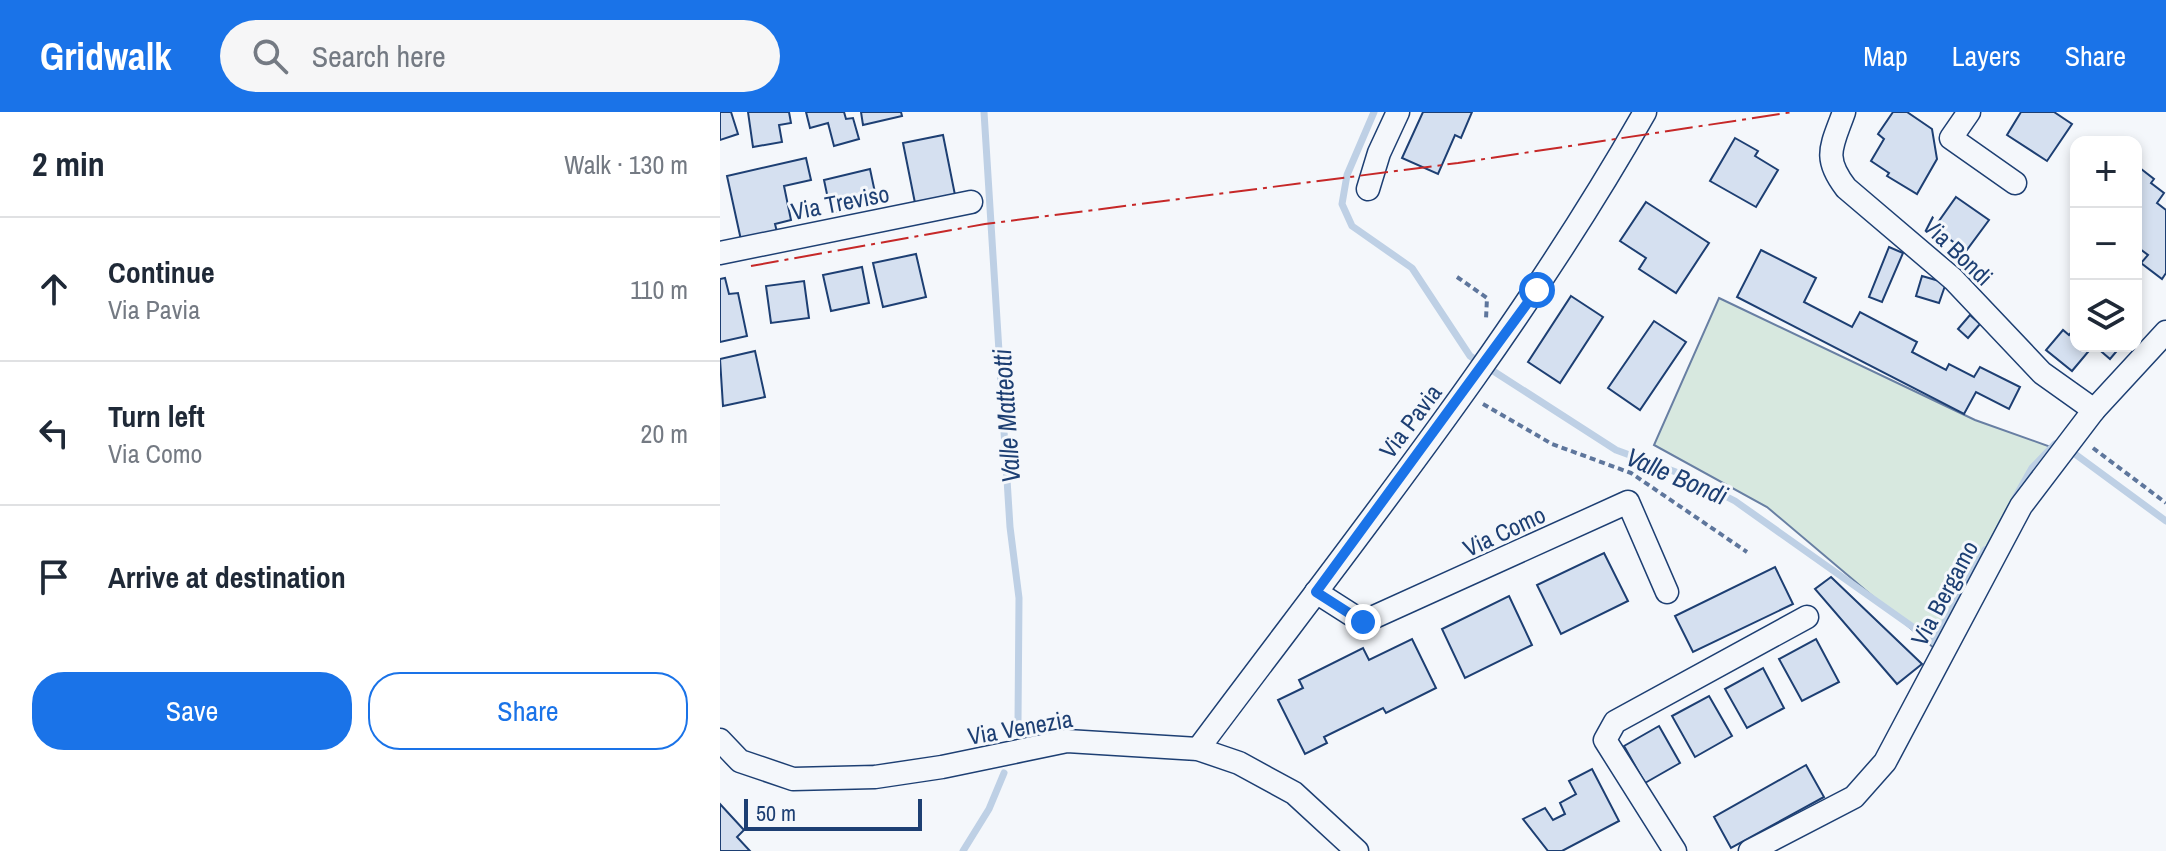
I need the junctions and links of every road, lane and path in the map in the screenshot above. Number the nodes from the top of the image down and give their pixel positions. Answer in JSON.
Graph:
{"nodes":[{"id":1,"x":1398,"y":112,"type":"edge"},
{"id":2,"x":1645,"y":112,"type":"edge"},
{"id":3,"x":1844,"y":112,"type":"edge"},
{"id":4,"x":1969,"y":112,"type":"edge"},
{"id":5,"x":2015,"y":183,"type":"dead end"},
{"id":6,"x":1368,"y":189,"type":"dead end"},
{"id":7,"x":971,"y":202,"type":"dead end"},
{"id":8,"x":720,"y":253,"type":"edge"},
{"id":9,"x":1457,"y":277,"type":"dead end"},
{"id":10,"x":2166,"y":332,"type":"edge"},
{"id":11,"x":1497,"y":349,"type":"junction"},
{"id":12,"x":1469,"y":386,"type":"junction"},
{"id":13,"x":2094,"y":410,"type":"junction"},
{"id":14,"x":2075,"y":435,"type":"junction"},
{"id":15,"x":2166,"y":503,"type":"edge"},
{"id":16,"x":1747,"y":552,"type":"dead end"},
{"id":17,"x":1316,"y":592,"type":"junction"},
{"id":18,"x":1667,"y":592,"type":"dead end"},
{"id":19,"x":1807,"y":617,"type":"dead end"},
{"id":20,"x":720,"y":740,"type":"edge"},
{"id":21,"x":1198,"y":749,"type":"junction"},
{"id":22,"x":1357,"y":851,"type":"edge"},
{"id":23,"x":1675,"y":851,"type":"edge"},
{"id":24,"x":1750,"y":851,"type":"edge"}],
"edges":[{"from":1,"to":6,"type":"street"},
{"from":2,"to":11,"type":"street","name":"Via Pavia"},
{"from":3,"to":13,"type":"street","name":"Via Bondi"},
{"from":4,"to":5,"type":"street"},
{"from":7,"to":8,"type":"street","name":"Via Treviso"},
{"from":9,"to":11,"type":"path"},
{"from":10,"to":13,"type":"street","name":"Via Bergamo"},
{"from":11,"to":12,"type":"street","name":"Via Pavia"},
{"from":12,"to":16,"type":"path"},
{"from":12,"to":17,"type":"street","name":"Via Pavia"},
{"from":13,"to":14,"type":"street","name":"Via Bergamo"},
{"from":14,"to":15,"type":"path"},
{"from":14,"to":24,"type":"street","name":"Via Bergamo"},
{"from":17,"to":18,"type":"street","name":"Via Como"},
{"from":17,"to":21,"type":"street","name":"Via Pavia"},
{"from":19,"to":23,"type":"street"},
{"from":20,"to":21,"type":"street","name":"Via Venezia"},
{"from":21,"to":22,"type":"street","name":"Via Venezia"}]}
